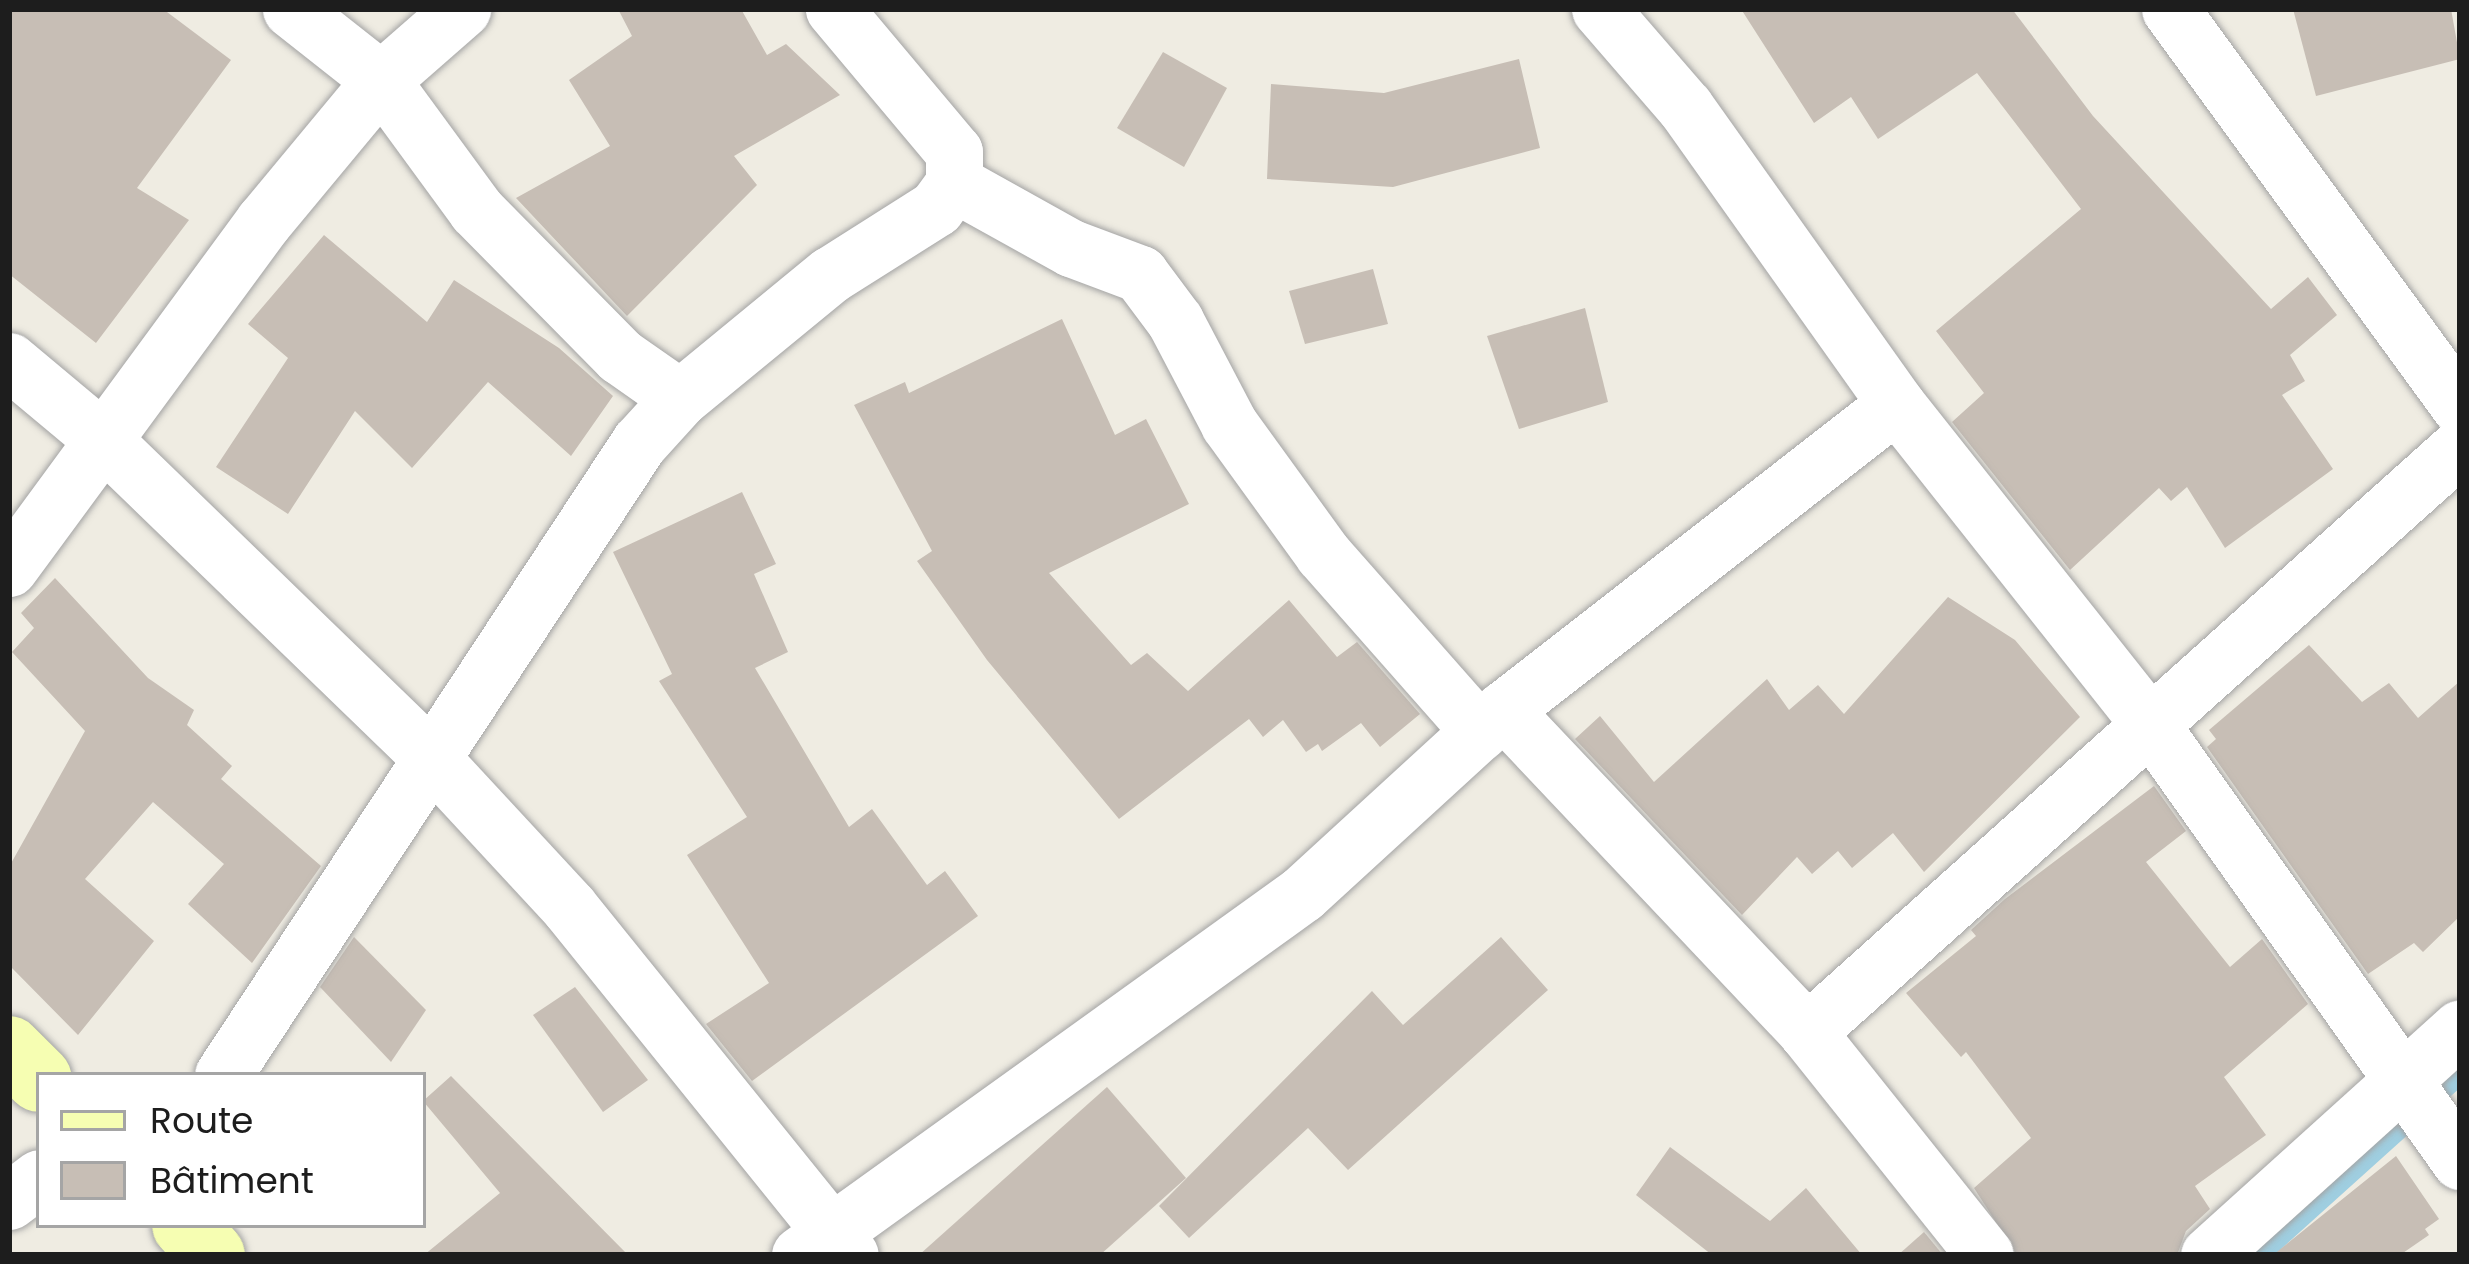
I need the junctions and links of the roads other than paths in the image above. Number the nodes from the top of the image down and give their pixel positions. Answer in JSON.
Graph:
{"nodes":[{"id":1,"x":291,"y":9,"type":"edge"},
{"id":2,"x":462,"y":9,"type":"edge"},
{"id":3,"x":834,"y":9,"type":"edge"},
{"id":4,"x":1600,"y":9,"type":"edge"},
{"id":5,"x":2170,"y":9,"type":"edge"},
{"id":6,"x":381,"y":80,"type":"junction"},
{"id":7,"x":954,"y":183,"type":"junction"},
{"id":8,"x":9,"y":361,"type":"edge"},
{"id":9,"x":680,"y":398,"type":"junction"},
{"id":10,"x":1896,"y":404,"type":"junction"},
{"id":11,"x":2460,"y":406,"type":"edge"},
{"id":12,"x":100,"y":437,"type":"junction"},
{"id":13,"x":2460,"y":447,"type":"edge"},
{"id":14,"x":9,"y":568,"type":"edge"},
{"id":15,"x":1491,"y":721,"type":"junction"},
{"id":16,"x":2150,"y":724,"type":"junction"},
{"id":17,"x":433,"y":760,"type":"junction"},
{"id":18,"x":2460,"y":1028,"type":"edge"},
{"id":19,"x":1807,"y":1032,"type":"junction"},
{"id":20,"x":9,"y":1049,"type":"edge"},
{"id":21,"x":226,"y":1072,"type":"edge"},
{"id":22,"x":36,"y":1076,"type":"edge"},
{"id":23,"x":2402,"y":1079,"type":"junction"},
{"id":24,"x":2460,"y":1161,"type":"edge"},
{"id":25,"x":36,"y":1180,"type":"edge"},
{"id":26,"x":9,"y":1201,"type":"edge"},
{"id":27,"x":188,"y":1228,"type":"edge"},
{"id":28,"x":827,"y":1247,"type":"edge"},
{"id":29,"x":212,"y":1255,"type":"edge"},
{"id":30,"x":1985,"y":1255,"type":"edge"},
{"id":31,"x":2209,"y":1255,"type":"edge"}],
"edges":[{"from":1,"to":6,"type":"street"},
{"from":2,"to":6,"type":"street"},
{"from":3,"to":7,"type":"street"},
{"from":4,"to":10,"type":"street"},
{"from":5,"to":11,"type":"street"},
{"from":6,"to":9,"type":"street"},
{"from":6,"to":12,"type":"street"},
{"from":7,"to":9,"type":"street"},
{"from":7,"to":15,"type":"street"},
{"from":8,"to":12,"type":"street"},
{"from":9,"to":17,"type":"street"},
{"from":10,"to":15,"type":"street"},
{"from":10,"to":16,"type":"street"},
{"from":12,"to":14,"type":"street"},
{"from":12,"to":17,"type":"street"},
{"from":13,"to":16,"type":"street"},
{"from":15,"to":19,"type":"street"},
{"from":15,"to":28,"type":"street"},
{"from":16,"to":19,"type":"street"},
{"from":16,"to":23,"type":"street"},
{"from":17,"to":21,"type":"street"},
{"from":17,"to":28,"type":"street"},
{"from":18,"to":23,"type":"street"},
{"from":19,"to":30,"type":"street"},
{"from":20,"to":22,"type":"main road"},
{"from":23,"to":24,"type":"street"},
{"from":23,"to":31,"type":"street"},
{"from":25,"to":26,"type":"street"},
{"from":27,"to":29,"type":"main road"}]}
